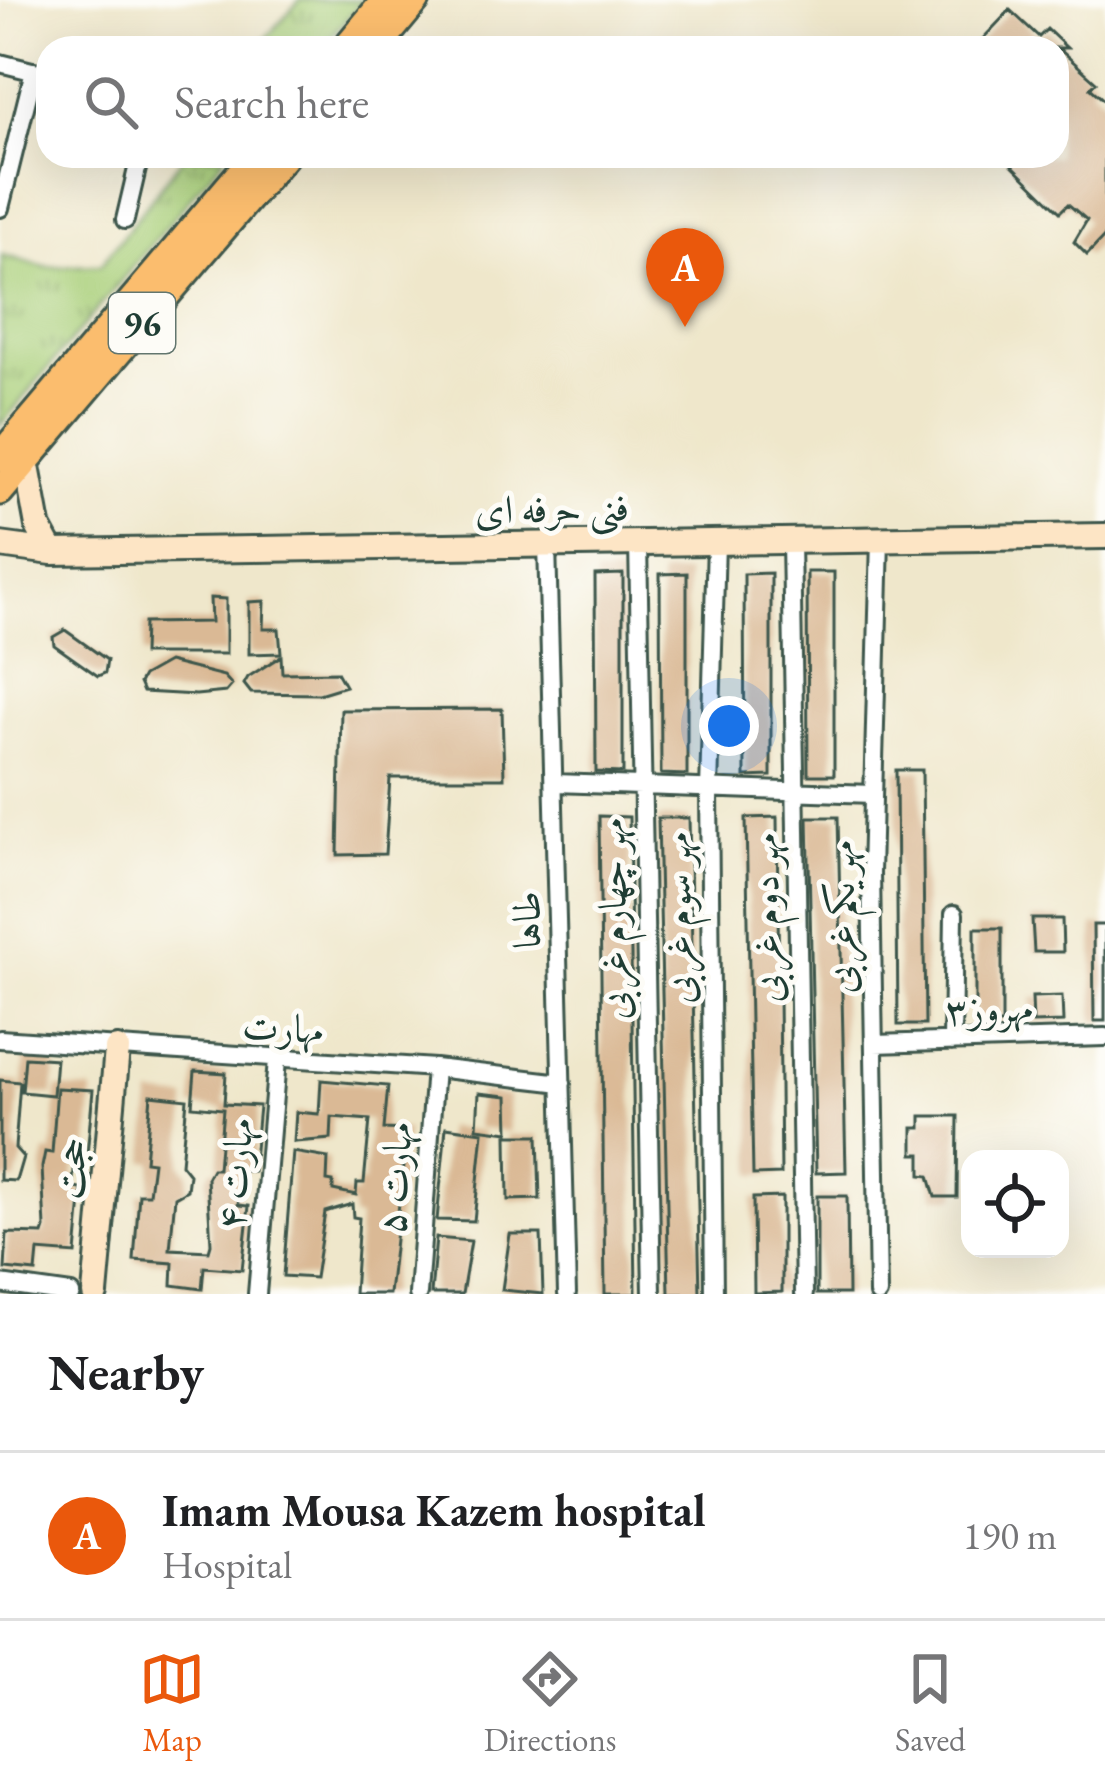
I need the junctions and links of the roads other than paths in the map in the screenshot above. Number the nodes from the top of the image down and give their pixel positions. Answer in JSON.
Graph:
{"nodes":[{"id":1,"x":386,"y":0,"type":"edge"},
{"id":2,"x":416,"y":0,"type":"edge"},
{"id":3,"x":356,"y":36,"type":"edge"},
{"id":4,"x":386,"y":36,"type":"edge"},
{"id":5,"x":0,"y":63,"type":"edge"},
{"id":6,"x":36,"y":72,"type":"edge"},
{"id":7,"x":36,"y":89,"type":"edge"},
{"id":8,"x":137,"y":168,"type":"edge"},
{"id":9,"x":245,"y":168,"type":"edge"},
{"id":10,"x":273,"y":168,"type":"edge"},
{"id":11,"x":0,"y":208,"type":"edge"},
{"id":12,"x":125,"y":220,"type":"dead end"},
{"id":13,"x":13,"y":459,"type":"edge"},
{"id":14,"x":0,"y":491,"type":"edge"},
{"id":15,"x":1105,"y":536,"type":"edge"},
{"id":16,"x":880,"y":539,"type":"junction"},
{"id":17,"x":791,"y":541,"type":"junction"},
{"id":18,"x":716,"y":542,"type":"junction"},
{"id":19,"x":638,"y":543,"type":"junction"},
{"id":20,"x":547,"y":544,"type":"junction"},
{"id":21,"x":0,"y":545,"type":"edge"},
{"id":22,"x":52,"y":552,"type":"junction"},
{"id":23,"x":555,"y":784,"type":"junction"},
{"id":24,"x":642,"y":788,"type":"junction"},
{"id":25,"x":709,"y":791,"type":"junction"},
{"id":26,"x":795,"y":792,"type":"junction"},
{"id":27,"x":873,"y":794,"type":"junction"},
{"id":28,"x":954,"y":914,"type":"dead end"},
{"id":29,"x":1105,"y":1037,"type":"edge"},
{"id":30,"x":0,"y":1039,"type":"edge"},
{"id":31,"x":952,"y":1042,"type":"junction"},
{"id":32,"x":874,"y":1044,"type":"junction"},
{"id":33,"x":117,"y":1049,"type":"junction"},
{"id":34,"x":277,"y":1060,"type":"junction"},
{"id":35,"x":435,"y":1068,"type":"junction"},
{"id":36,"x":562,"y":1083,"type":"junction"},
{"id":37,"x":0,"y":1284,"type":"edge"},
{"id":38,"x":71,"y":1294,"type":"edge"},
{"id":39,"x":95,"y":1294,"type":"edge"},
{"id":40,"x":257,"y":1294,"type":"edge"},
{"id":41,"x":418,"y":1294,"type":"edge"},
{"id":42,"x":567,"y":1294,"type":"edge"},
{"id":43,"x":652,"y":1294,"type":"edge"},
{"id":44,"x":714,"y":1294,"type":"edge"},
{"id":45,"x":804,"y":1294,"type":"edge"},
{"id":46,"x":878,"y":1294,"type":"edge"}],
"edges":[{"from":1,"to":3,"type":"main road"},
{"from":2,"to":4,"type":"main road"},
{"from":5,"to":6,"type":"street"},
{"from":7,"to":11,"type":"street"},
{"from":8,"to":12,"type":"street"},
{"from":9,"to":13,"type":"main road","number":"96"},
{"from":10,"to":13,"type":"main road","number":"96"},
{"from":13,"to":14,"type":"main road","number":"96"},
{"from":13,"to":22,"type":"street"},
{"from":15,"to":16,"type":"street","name":"فنی حرفه ای"},
{"from":16,"to":17,"type":"street","name":"فنی حرفه ای"},
{"from":16,"to":27,"type":"street","name":"مهر یکم غربی"},
{"from":17,"to":18,"type":"street","name":"فنی حرفه ای"},
{"from":17,"to":26,"type":"street","name":"مهر دوم غربی"},
{"from":18,"to":19,"type":"street","name":"فنی حرفه ای"},
{"from":18,"to":25,"type":"street","name":"مهر سوم غربی"},
{"from":19,"to":20,"type":"street","name":"فنی حرفه ای"},
{"from":19,"to":24,"type":"street","name":"مهر چهارم غربی"},
{"from":20,"to":22,"type":"street","name":"فنی حرفه ای"},
{"from":20,"to":23,"type":"street","name":"طاها"},
{"from":21,"to":22,"type":"street","name":"فنی حرفه ای"},
{"from":23,"to":24,"type":"street"},
{"from":23,"to":36,"type":"street","name":"طاها"},
{"from":24,"to":25,"type":"street"},
{"from":24,"to":43,"type":"street","name":"مهر چهارم غربی"},
{"from":25,"to":26,"type":"street"},
{"from":25,"to":44,"type":"street","name":"مهر سوم غربی"},
{"from":26,"to":27,"type":"street"},
{"from":26,"to":45,"type":"street","name":"مهر دوم غربی"},
{"from":27,"to":32,"type":"street","name":"مهر یکم غربی"},
{"from":28,"to":31,"type":"street"},
{"from":29,"to":31,"type":"street","name":"مهروز۳"},
{"from":30,"to":33,"type":"street","name":"مهارت"},
{"from":31,"to":32,"type":"street","name":"مهروز۳"},
{"from":32,"to":46,"type":"street","name":"مهر یکم غربی"},
{"from":33,"to":34,"type":"street","name":"مهارت"},
{"from":33,"to":39,"type":"street","name":"حجت"},
{"from":34,"to":35,"type":"street","name":"مهارت"},
{"from":34,"to":40,"type":"street","name":"مهارت ۴"},
{"from":35,"to":36,"type":"street","name":"مهارت"},
{"from":35,"to":41,"type":"street","name":"مهارت ۵"},
{"from":36,"to":42,"type":"street","name":"طاها"},
{"from":37,"to":38,"type":"street"}]}
